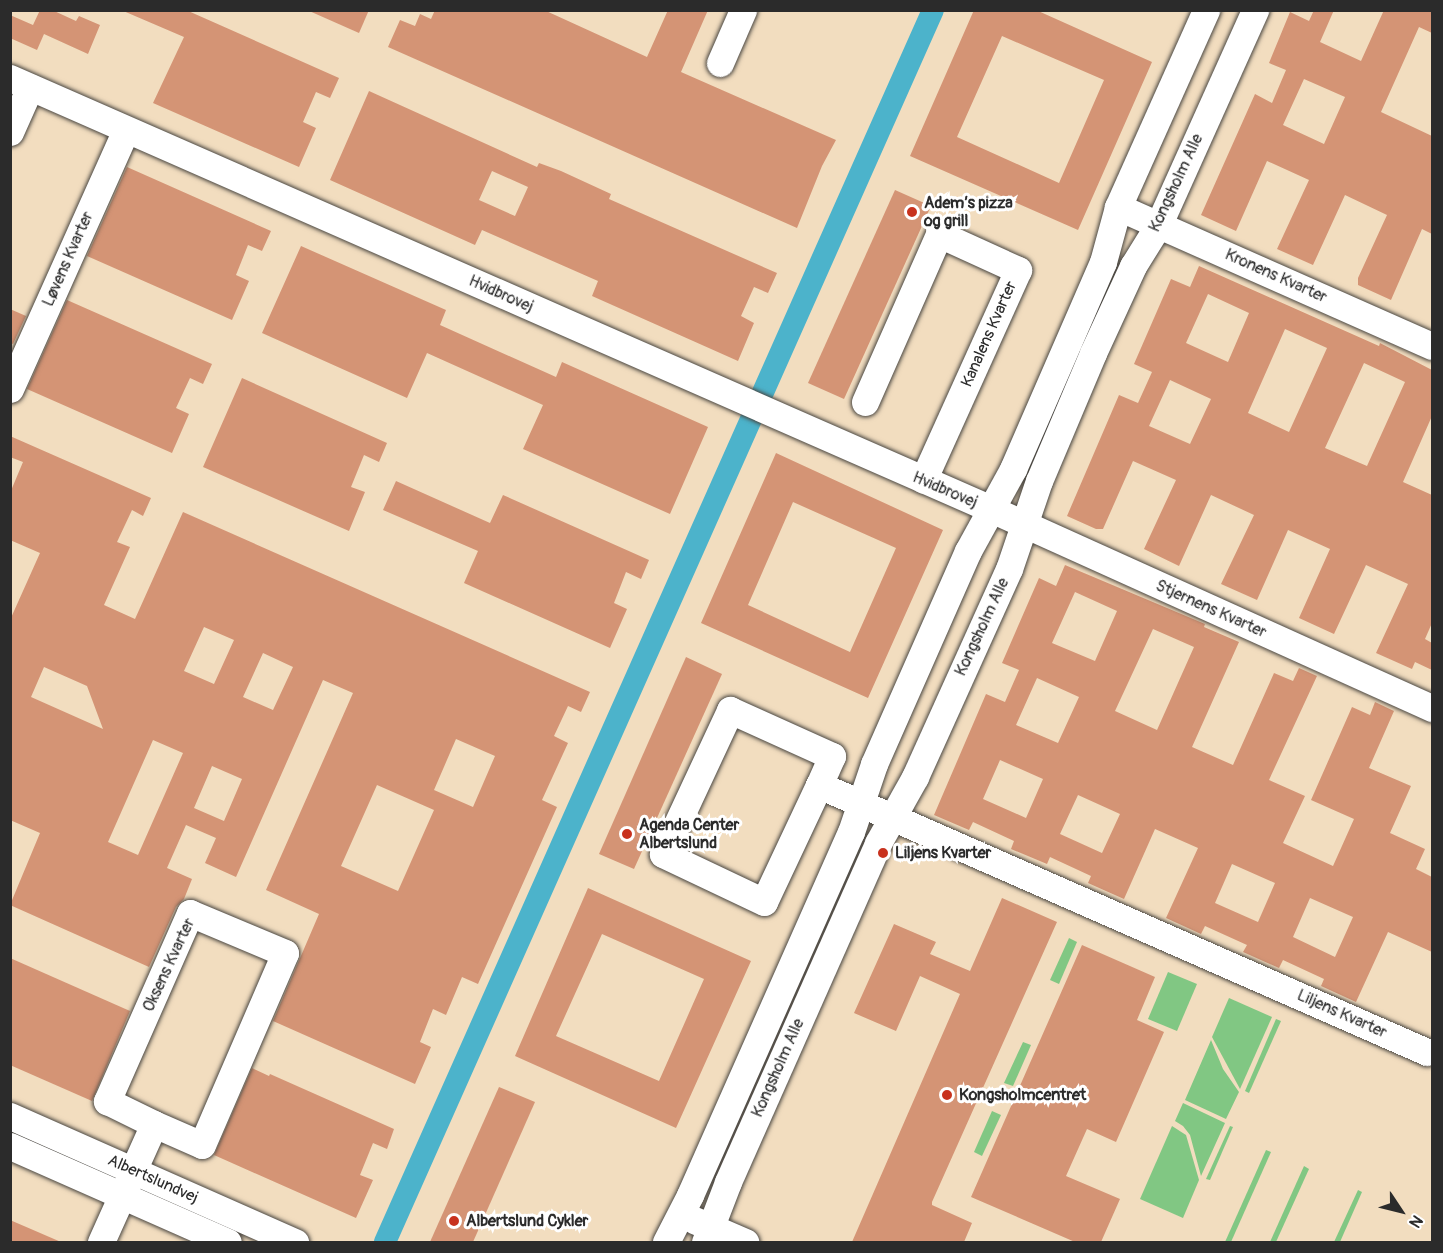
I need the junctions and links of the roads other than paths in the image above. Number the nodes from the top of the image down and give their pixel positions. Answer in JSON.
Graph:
{"nodes":[{"id":1,"x":742,"y":10,"type":"edge"},
{"id":2,"x":1206,"y":10,"type":"edge"},
{"id":3,"x":1255,"y":10,"type":"edge"},
{"id":4,"x":720,"y":63,"type":"dead end"},
{"id":5,"x":20,"y":83,"type":"edge"},
{"id":6,"x":126,"y":130,"type":"junction"},
{"id":7,"x":10,"y":132,"type":"edge"},
{"id":8,"x":1118,"y":207,"type":"junction"},
{"id":9,"x":1159,"y":224,"type":"junction"},
{"id":10,"x":1432,"y":346,"type":"edge"},
{"id":11,"x":10,"y":389,"type":"edge"},
{"id":12,"x":865,"y":402,"type":"dead end"},
{"id":13,"x":923,"y":480,"type":"junction"},
{"id":14,"x":991,"y":509,"type":"junction"},
{"id":15,"x":1024,"y":524,"type":"junction"},
{"id":16,"x":1432,"y":708,"type":"edge"},
{"id":17,"x":819,"y":784,"type":"junction"},
{"id":18,"x":861,"y":802,"type":"junction"},
{"id":19,"x":893,"y":816,"type":"junction"},
{"id":20,"x":1427,"y":1052,"type":"dead end"},
{"id":21,"x":10,"y":1116,"type":"edge"},
{"id":22,"x":154,"y":1124,"type":"junction"},
{"id":23,"x":10,"y":1146,"type":"edge"},
{"id":24,"x":134,"y":1170,"type":"junction"},
{"id":25,"x":122,"y":1196,"type":"junction"},
{"id":26,"x":680,"y":1214,"type":"junction"},
{"id":27,"x":707,"y":1235,"type":"edge"},
{"id":28,"x":101,"y":1242,"type":"edge"},
{"id":29,"x":228,"y":1242,"type":"edge"},
{"id":30,"x":295,"y":1242,"type":"edge"},
{"id":31,"x":666,"y":1242,"type":"edge"},
{"id":32,"x":745,"y":1242,"type":"edge"}],
"edges":[{"from":1,"to":4,"type":"street"},
{"from":2,"to":8,"type":"street","name":"Kongsholm Alle"},
{"from":3,"to":9,"type":"street","name":"Kongsholm Alle"},
{"from":5,"to":6,"type":"street","name":"Hvidbrovej"},
{"from":5,"to":7,"type":"street"},
{"from":6,"to":11,"type":"street","name":"Løvens Kvarter"},
{"from":6,"to":13,"type":"street","name":"Hvidbrovej"},
{"from":8,"to":9,"type":"street","name":"Kronens Kvarter"},
{"from":8,"to":14,"type":"street","name":"Kongsholm Alle"},
{"from":9,"to":10,"type":"street","name":"Kronens Kvarter"},
{"from":9,"to":15,"type":"street","name":"Kongsholm Alle"},
{"from":12,"to":13,"type":"street","name":"Kanalens Kvarter"},
{"from":13,"to":14,"type":"street","name":"Hvidbrovej"},
{"from":14,"to":15,"type":"street","name":"Stjernens Kvarter"},
{"from":14,"to":18,"type":"street","name":"Kongsholm Alle"},
{"from":15,"to":16,"type":"street","name":"Stjernens Kvarter"},
{"from":15,"to":19,"type":"street","name":"Kongsholm Alle"},
{"from":17,"to":17,"type":"street"},
{"from":17,"to":18,"type":"street"},
{"from":18,"to":19,"type":"street","name":"Liljens Kvarter"},
{"from":18,"to":26,"type":"street","name":"Kongsholm Alle"},
{"from":19,"to":20,"type":"street","name":"Liljens Kvarter"},
{"from":19,"to":27,"type":"street","name":"Kongsholm Alle"},
{"from":21,"to":24,"type":"street","name":"Albertslundvej"},
{"from":22,"to":22,"type":"street","name":"Oksens Kvarter"},
{"from":22,"to":24,"type":"street"},
{"from":23,"to":25,"type":"street","name":"Albertslundvej"},
{"from":24,"to":25,"type":"street"},
{"from":24,"to":30,"type":"street","name":"Albertslundvej"},
{"from":25,"to":28,"type":"street"},
{"from":25,"to":29,"type":"street","name":"Albertslundvej"},
{"from":26,"to":27,"type":"street"},
{"from":26,"to":31,"type":"street","name":"Kongsholm Alle"},
{"from":27,"to":32,"type":"street"}]}
